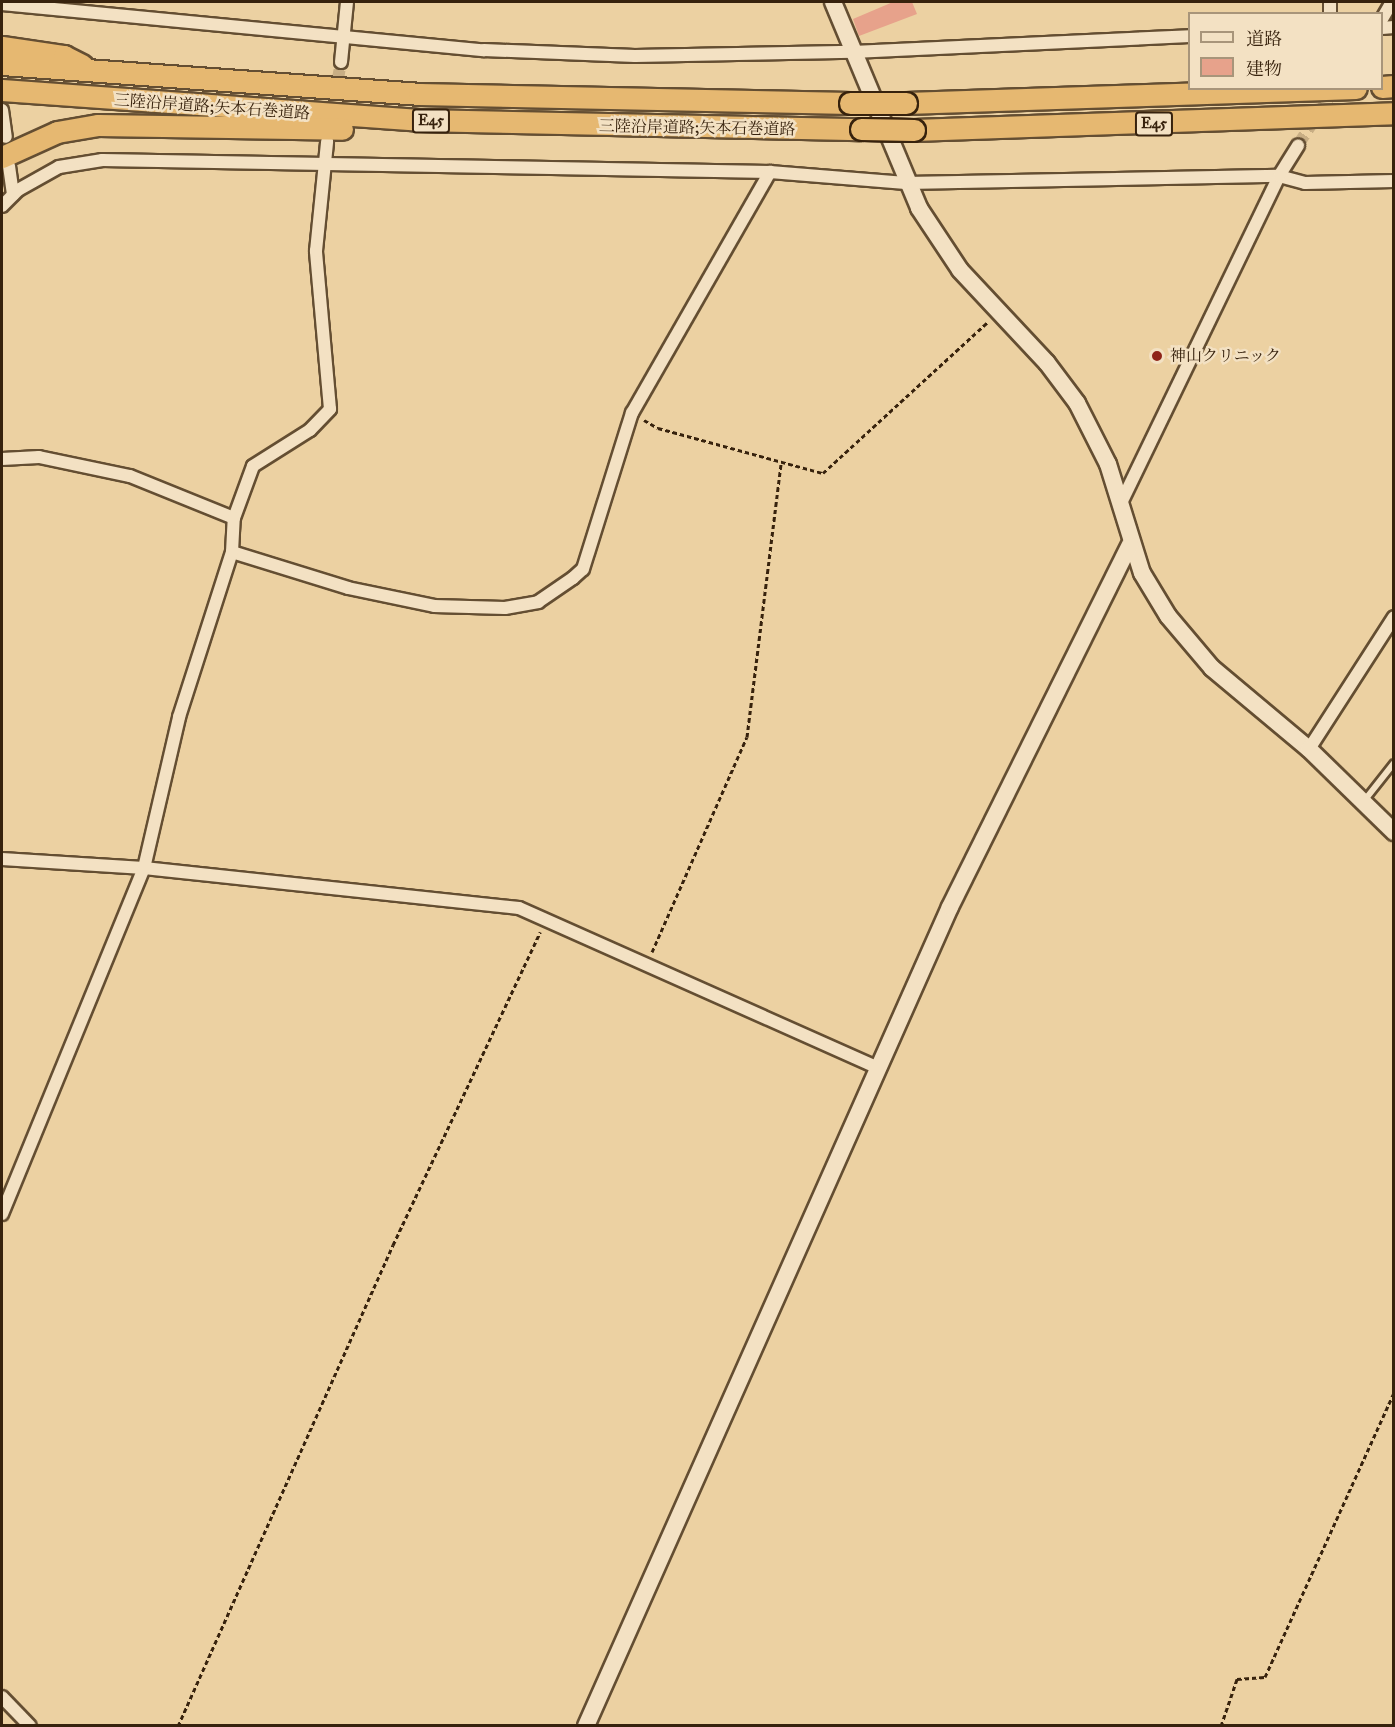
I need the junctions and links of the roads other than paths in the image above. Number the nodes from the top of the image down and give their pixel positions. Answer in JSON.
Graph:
{"nodes":[{"id":1,"x":347,"y":2,"type":"edge"},
{"id":2,"x":833,"y":2,"type":"edge"},
{"id":3,"x":1392,"y":2,"type":"edge"},
{"id":4,"x":2,"y":4,"type":"edge"},
{"id":5,"x":1383,"y":17,"type":"edge"},
{"id":6,"x":344,"y":36,"type":"junction"},
{"id":7,"x":1188,"y":36,"type":"edge"},
{"id":8,"x":2,"y":47,"type":"edge"},
{"id":9,"x":853,"y":52,"type":"junction"},
{"id":10,"x":341,"y":62,"type":"tunnel mouth"},
{"id":11,"x":2,"y":64,"type":"edge"},
{"id":12,"x":97,"y":72,"type":"junction"},
{"id":13,"x":2,"y":90,"type":"edge"},
{"id":14,"x":1296,"y":90,"type":"edge"},
{"id":15,"x":2,"y":110,"type":"edge"},
{"id":16,"x":1394,"y":113,"type":"edge"},
{"id":17,"x":580,"y":126,"type":"junction"},
{"id":18,"x":327,"y":142,"type":"dead end"},
{"id":19,"x":1298,"y":145,"type":"tunnel mouth"},
{"id":20,"x":5,"y":153,"type":"edge"},
{"id":21,"x":322,"y":164,"type":"junction"},
{"id":22,"x":770,"y":172,"type":"junction"},
{"id":23,"x":1279,"y":176,"type":"junction"},
{"id":24,"x":1394,"y":181,"type":"edge"},
{"id":25,"x":906,"y":183,"type":"junction"},
{"id":26,"x":13,"y":195,"type":"junction"},
{"id":27,"x":2,"y":206,"type":"edge"},
{"id":28,"x":2,"y":459,"type":"edge"},
{"id":29,"x":1122,"y":501,"type":"junction"},
{"id":30,"x":234,"y":519,"type":"junction"},
{"id":31,"x":1130,"y":545,"type":"junction"},
{"id":32,"x":231,"y":552,"type":"junction"},
{"id":33,"x":1394,"y":617,"type":"edge"},
{"id":34,"x":1309,"y":749,"type":"junction"},
{"id":35,"x":1394,"y":763,"type":"edge"},
{"id":36,"x":1363,"y":801,"type":"junction"},
{"id":37,"x":1394,"y":832,"type":"edge"},
{"id":38,"x":2,"y":859,"type":"edge"},
{"id":39,"x":144,"y":868,"type":"junction"},
{"id":40,"x":879,"y":1068,"type":"junction"},
{"id":41,"x":2,"y":1214,"type":"edge"},
{"id":42,"x":2,"y":1697,"type":"edge"},
{"id":43,"x":30,"y":1725,"type":"edge"},
{"id":44,"x":586,"y":1725,"type":"edge"}],
"edges":[{"from":1,"to":6,"type":"street"},
{"from":2,"to":9,"type":"street"},
{"from":3,"to":5,"type":"street"},
{"from":4,"to":6,"type":"street"},
{"from":6,"to":9,"type":"street"},
{"from":6,"to":10,"type":"street"},
{"from":7,"to":9,"type":"street"},
{"from":8,"to":12,"type":"highway"},
{"from":9,"to":25,"type":"street"},
{"from":11,"to":12,"type":"highway","name":"三陸沿岸道路;矢本石巻道路","number":"E45"},
{"from":12,"to":14,"type":"highway","name":"三陸沿岸道路;矢本石巻道路","number":"E45","bridge":true},
{"from":13,"to":17,"type":"highway","name":"三陸沿岸道路;矢本石巻道路","number":"E45"},
{"from":15,"to":20,"type":"street"},
{"from":16,"to":17,"type":"highway","name":"三陸沿岸道路;矢本石巻道路","number":"E45","bridge":true},
{"from":17,"to":20,"type":"highway"},
{"from":18,"to":21,"type":"street"},
{"from":19,"to":23,"type":"street"},
{"from":20,"to":26,"type":"street"},
{"from":21,"to":22,"type":"street"},
{"from":21,"to":26,"type":"street"},
{"from":21,"to":30,"type":"street"},
{"from":22,"to":25,"type":"street"},
{"from":22,"to":32,"type":"street"},
{"from":23,"to":24,"type":"street"},
{"from":23,"to":25,"type":"street"},
{"from":23,"to":29,"type":"street"},
{"from":25,"to":29,"type":"street"},
{"from":26,"to":27,"type":"street"},
{"from":28,"to":30,"type":"street"},
{"from":29,"to":31,"type":"street"},
{"from":30,"to":32,"type":"street"},
{"from":31,"to":34,"type":"street"},
{"from":31,"to":40,"type":"street"},
{"from":32,"to":39,"type":"street"},
{"from":33,"to":34,"type":"street"},
{"from":34,"to":36,"type":"street"},
{"from":35,"to":36,"type":"lane"},
{"from":36,"to":37,"type":"street"},
{"from":38,"to":39,"type":"street"},
{"from":39,"to":40,"type":"street"},
{"from":39,"to":41,"type":"street"},
{"from":40,"to":44,"type":"street"},
{"from":42,"to":43,"type":"street"}]}
